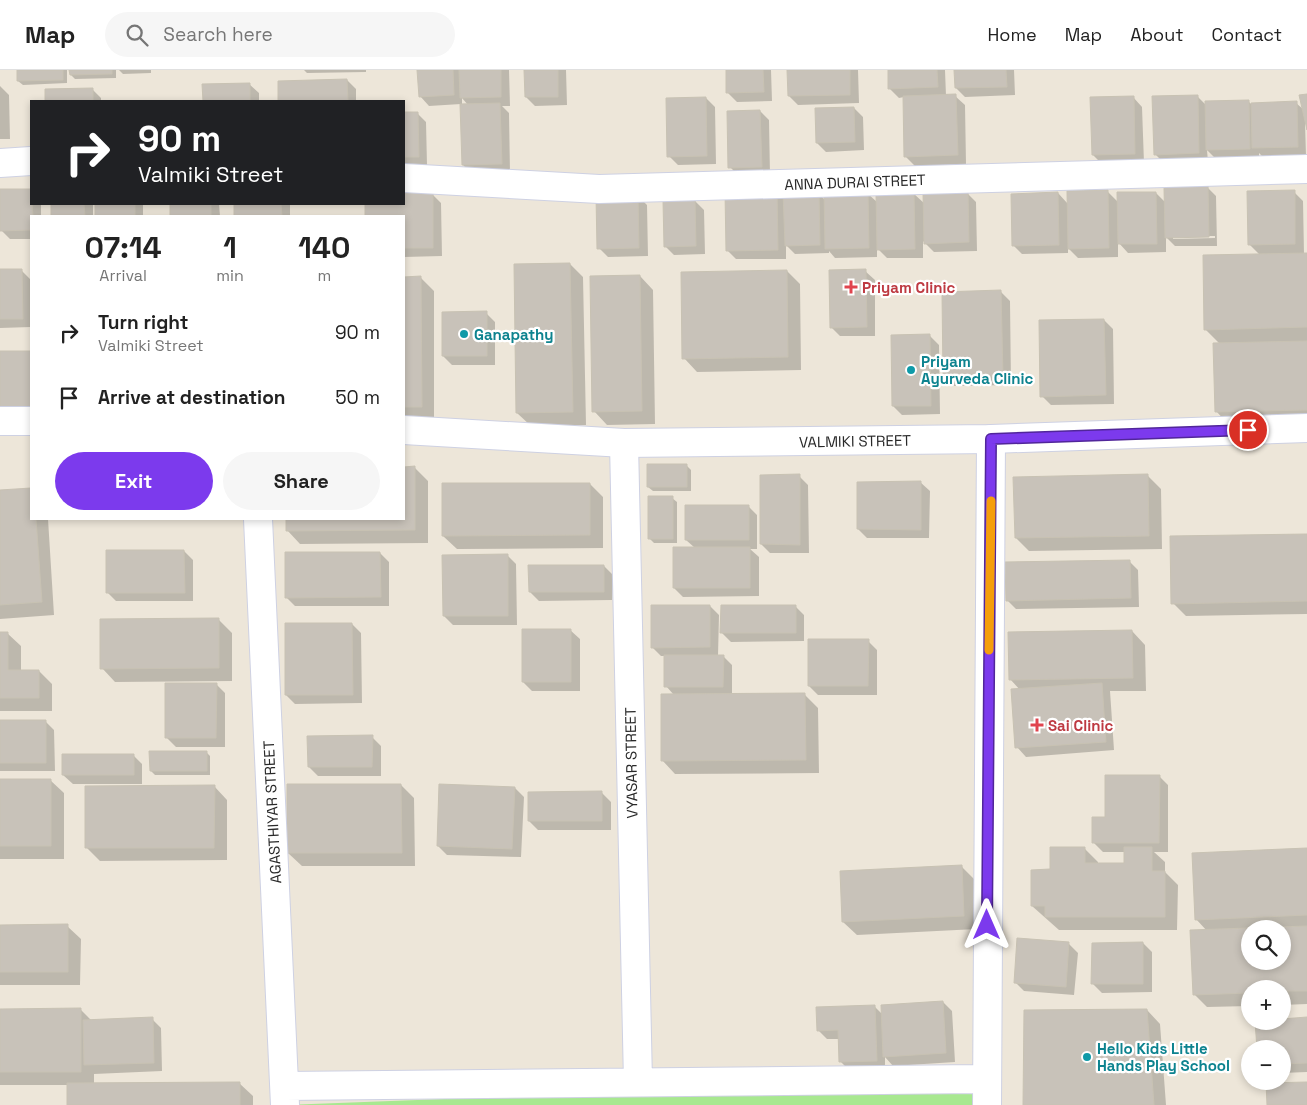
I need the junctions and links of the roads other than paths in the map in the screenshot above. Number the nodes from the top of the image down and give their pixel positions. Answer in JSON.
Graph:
{"nodes":[{"id":1,"x":30,"y":161,"type":"edge"},
{"id":2,"x":0,"y":163,"type":"edge"},
{"id":3,"x":1307,"y":169,"type":"edge"},
{"id":4,"x":405,"y":178,"type":"edge"},
{"id":5,"x":0,"y":421,"type":"edge"},
{"id":6,"x":30,"y":421,"type":"edge"},
{"id":7,"x":1307,"y":428,"type":"edge"},
{"id":8,"x":405,"y":430,"type":"edge"},
{"id":9,"x":991,"y":439,"type":"junction"},
{"id":10,"x":624,"y":443,"type":"junction"},
{"id":11,"x":258,"y":520,"type":"edge"},
{"id":12,"x":638,"y":1082,"type":"junction"},
{"id":13,"x":986,"y":1093,"type":"edge"},
{"id":14,"x":285,"y":1095,"type":"edge"}],
"edges":[{"from":1,"to":2,"type":"street"},
{"from":3,"to":4,"type":"street","name":"ANNA DURAI STREET"},
{"from":5,"to":6,"type":"street"},
{"from":7,"to":9,"type":"street","name":"VALMIKI STREET"},
{"from":8,"to":10,"type":"street","name":"VALMIKI STREET"},
{"from":9,"to":10,"type":"street","name":"VALMIKI STREET"},
{"from":9,"to":13,"type":"street"},
{"from":10,"to":12,"type":"street","name":"VYASAR STREET"},
{"from":11,"to":14,"type":"street","name":"AGASTHIYAR STREET"},
{"from":12,"to":13,"type":"street"},
{"from":12,"to":14,"type":"street"}]}
